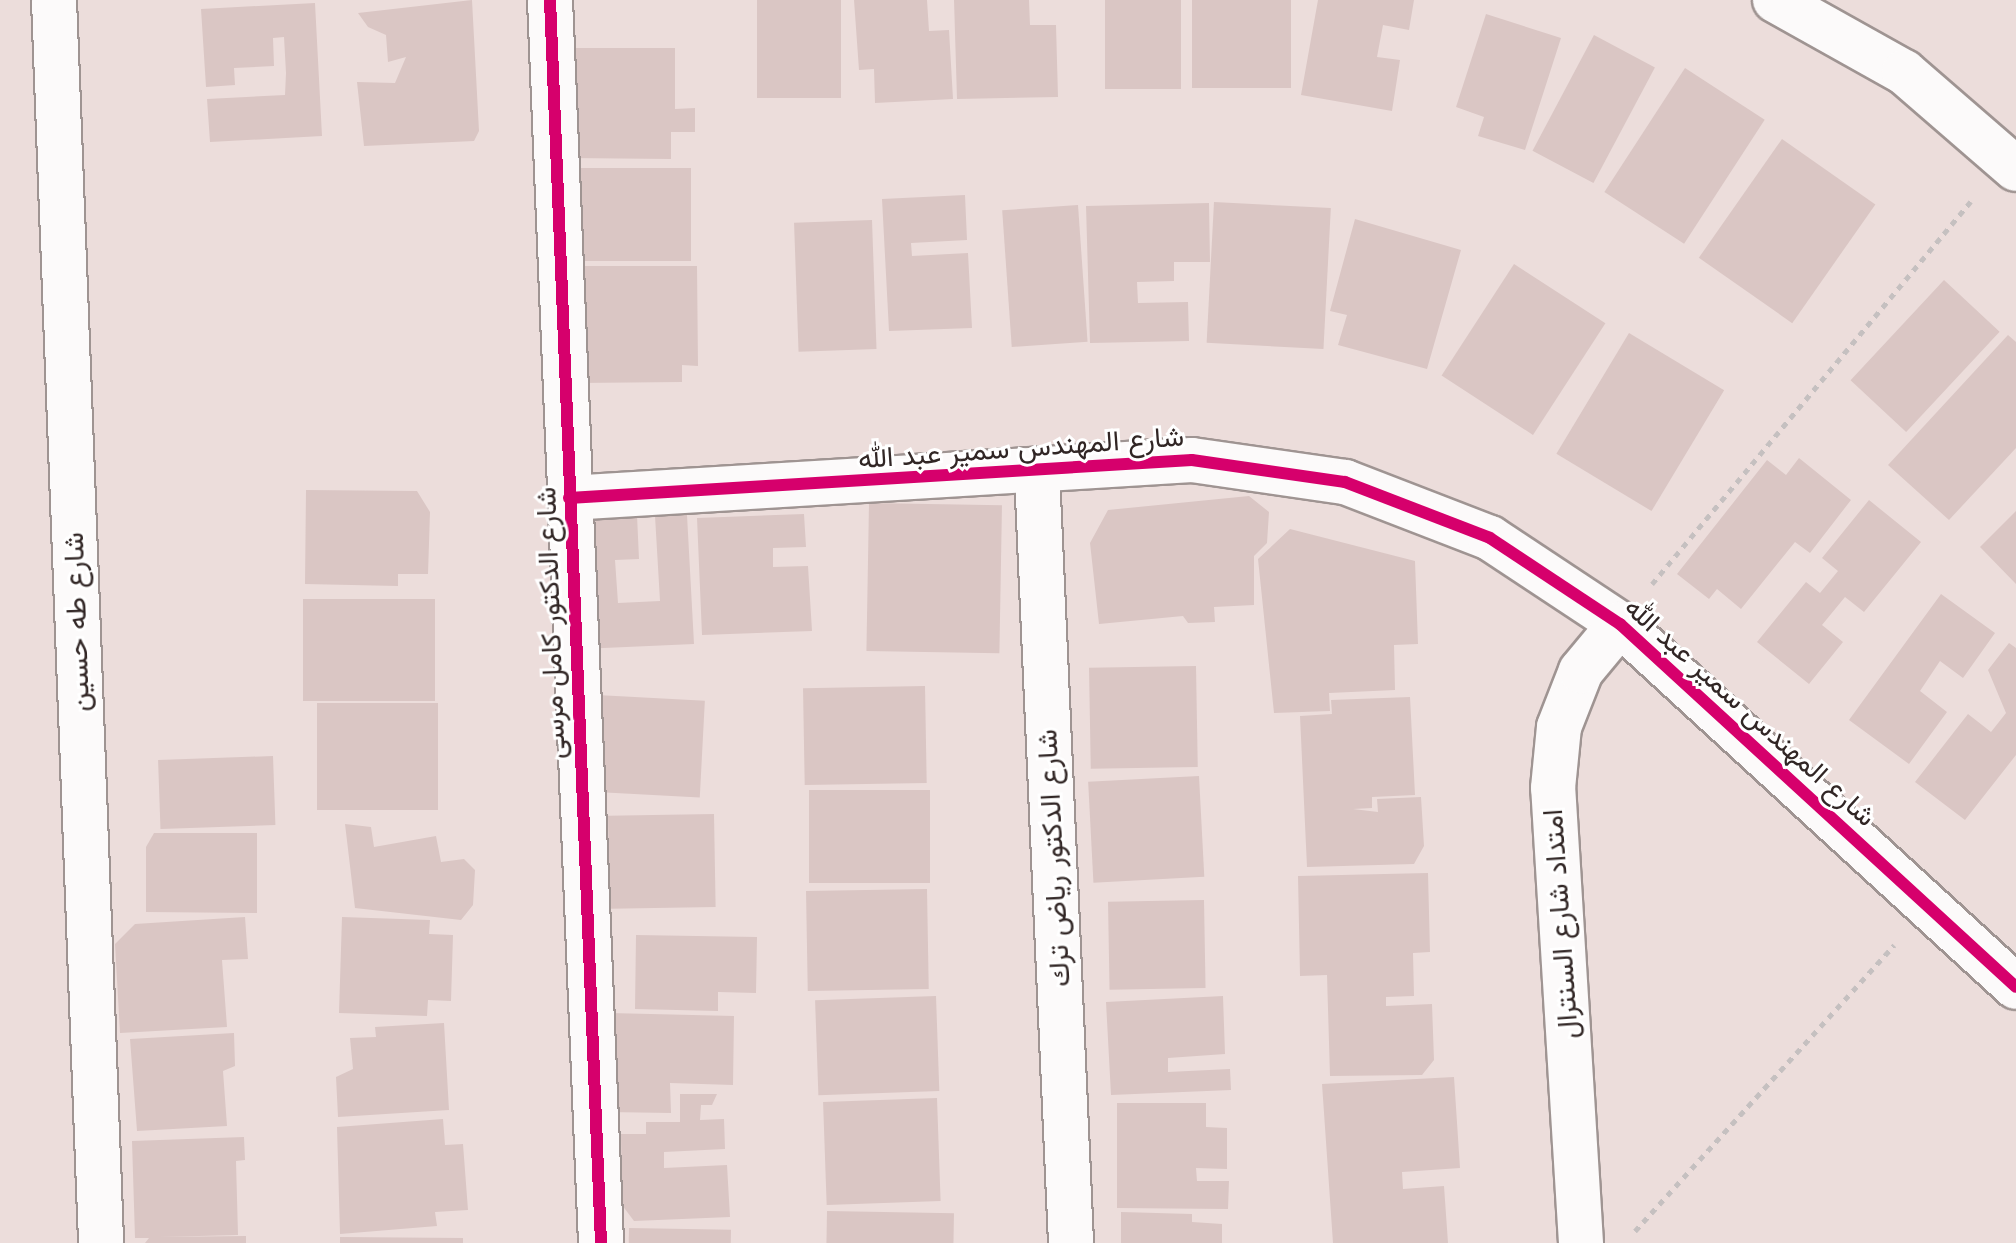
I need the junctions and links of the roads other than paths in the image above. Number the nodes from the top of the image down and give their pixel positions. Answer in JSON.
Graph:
{"nodes":[{"id":1,"x":54,"y":0,"type":"edge"},
{"id":2,"x":550,"y":0,"type":"edge"},
{"id":3,"x":1775,"y":0,"type":"edge"},
{"id":4,"x":2011,"y":164,"type":"edge"},
{"id":5,"x":1037,"y":473,"type":"junction"},
{"id":6,"x":569,"y":498,"type":"junction"},
{"id":7,"x":1620,"y":624,"type":"junction"},
{"id":8,"x":2016,"y":987,"type":"edge"},
{"id":9,"x":101,"y":1243,"type":"edge"},
{"id":10,"x":601,"y":1243,"type":"edge"},
{"id":11,"x":1071,"y":1243,"type":"edge"},
{"id":12,"x":1581,"y":1243,"type":"edge"}],
"edges":[{"from":1,"to":9,"type":"street","name":"شارع طه حسين"},
{"from":2,"to":6,"type":"street","name":"شارع الدكتور كامل مرسى"},
{"from":3,"to":4,"type":"street"},
{"from":5,"to":6,"type":"street","name":"شارع المهندس سمير عبد الله"},
{"from":5,"to":7,"type":"street","name":"شارع المهندس سمير عبد الله"},
{"from":5,"to":11,"type":"street","name":"شارع الدكتور رياض ترك"},
{"from":6,"to":10,"type":"street","name":"شارع الدكتور كامل مرسى"},
{"from":7,"to":8,"type":"street","name":"شارع المهندس سمير عبد الله"},
{"from":7,"to":12,"type":"street","name":"امتداد شارع السنترال"}]}
